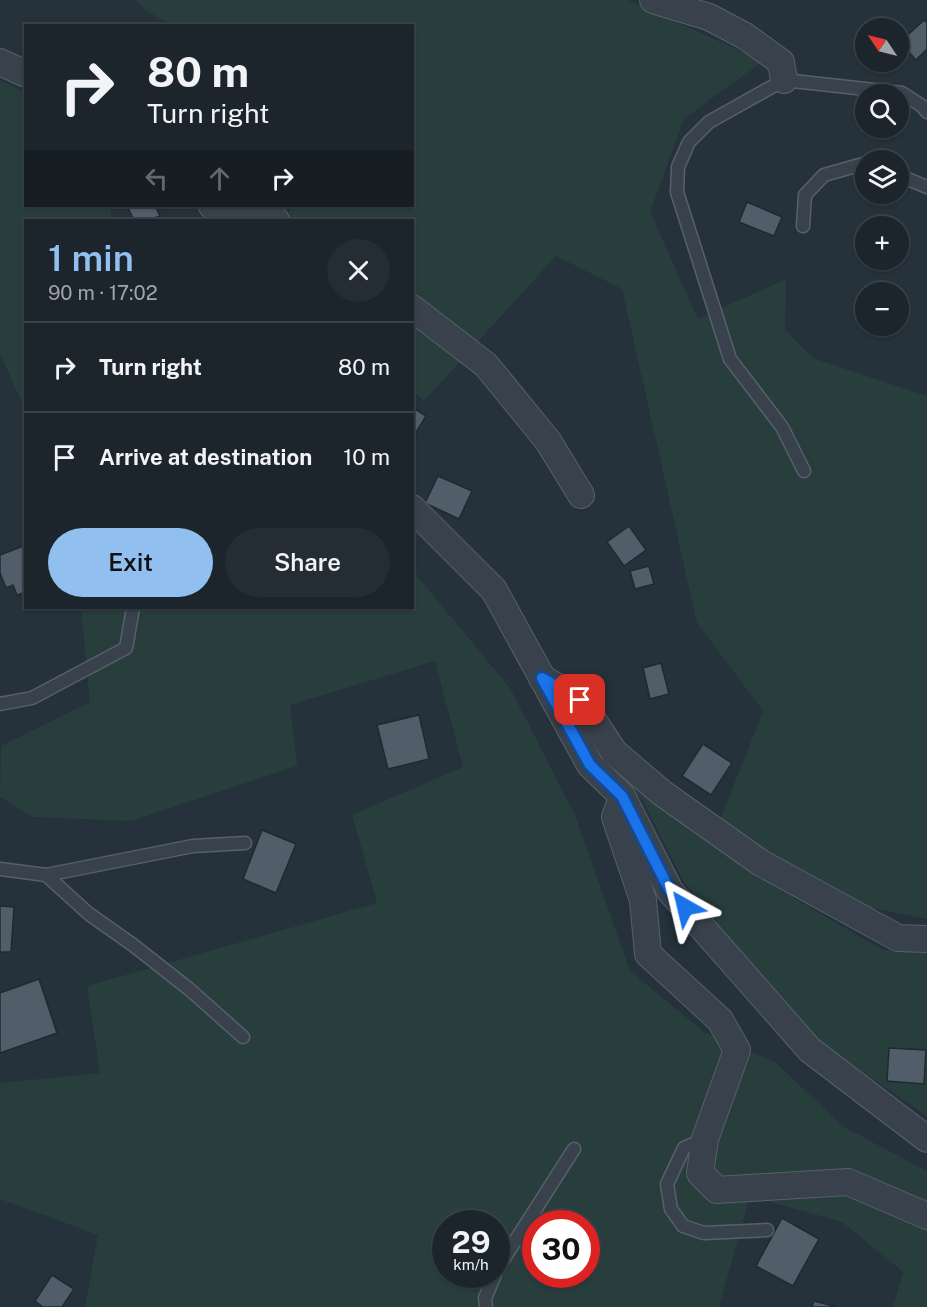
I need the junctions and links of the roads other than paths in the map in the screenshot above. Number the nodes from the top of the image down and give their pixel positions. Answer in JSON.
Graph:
{"nodes":[{"id":1,"x":653,"y":0,"type":"edge"},
{"id":2,"x":0,"y":62,"type":"edge"},
{"id":3,"x":24,"y":73,"type":"edge"},
{"id":4,"x":784,"y":80,"type":"junction"},
{"id":5,"x":927,"y":112,"type":"edge"},
{"id":6,"x":855,"y":166,"type":"edge"},
{"id":7,"x":909,"y":180,"type":"edge"},
{"id":8,"x":927,"y":187,"type":"edge"},
{"id":9,"x":212,"y":207,"type":"edge"},
{"id":10,"x":216,"y":207,"type":"edge"},
{"id":11,"x":224,"y":219,"type":"edge"},
{"id":12,"x":271,"y":219,"type":"edge"},
{"id":13,"x":803,"y":226,"type":"dead end"},
{"id":14,"x":414,"y":310,"type":"edge"},
{"id":15,"x":804,"y":471,"type":"dead end"},
{"id":16,"x":581,"y":495,"type":"dead end"},
{"id":17,"x":414,"y":510,"type":"edge"},
{"id":18,"x":134,"y":609,"type":"edge"},
{"id":19,"x":542,"y":678,"type":"junction"},
{"id":20,"x":0,"y":704,"type":"edge"},
{"id":21,"x":622,"y":796,"type":"junction"},
{"id":22,"x":245,"y":843,"type":"dead end"},
{"id":23,"x":0,"y":869,"type":"edge"},
{"id":24,"x":46,"y":875,"type":"junction"},
{"id":25,"x":927,"y":939,"type":"edge"},
{"id":26,"x":243,"y":1037,"type":"dead end"},
{"id":27,"x":705,"y":1138,"type":"junction"},
{"id":28,"x":927,"y":1138,"type":"edge"},
{"id":29,"x":574,"y":1149,"type":"dead end"},
{"id":30,"x":927,"y":1216,"type":"edge"},
{"id":31,"x":767,"y":1230,"type":"dead end"},
{"id":32,"x":510,"y":1251,"type":"edge"},
{"id":33,"x":489,"y":1288,"type":"edge"},
{"id":34,"x":486,"y":1307,"type":"edge"}],
"edges":[{"from":1,"to":4,"type":"street"},
{"from":2,"to":3,"type":"street"},
{"from":4,"to":5,"type":"lane"},
{"from":4,"to":15,"type":"lane"},
{"from":6,"to":13,"type":"lane"},
{"from":7,"to":8,"type":"lane"},
{"from":9,"to":11,"type":"street"},
{"from":10,"to":12,"type":"street"},
{"from":14,"to":16,"type":"street"},
{"from":17,"to":19,"type":"street"},
{"from":18,"to":20,"type":"lane"},
{"from":19,"to":21,"type":"street"},
{"from":19,"to":25,"type":"street"},
{"from":21,"to":27,"type":"street"},
{"from":21,"to":28,"type":"street"},
{"from":22,"to":24,"type":"lane"},
{"from":23,"to":24,"type":"lane"},
{"from":24,"to":26,"type":"lane"},
{"from":27,"to":30,"type":"street"},
{"from":27,"to":31,"type":"lane"},
{"from":29,"to":32,"type":"lane"},
{"from":33,"to":34,"type":"lane"}]}
